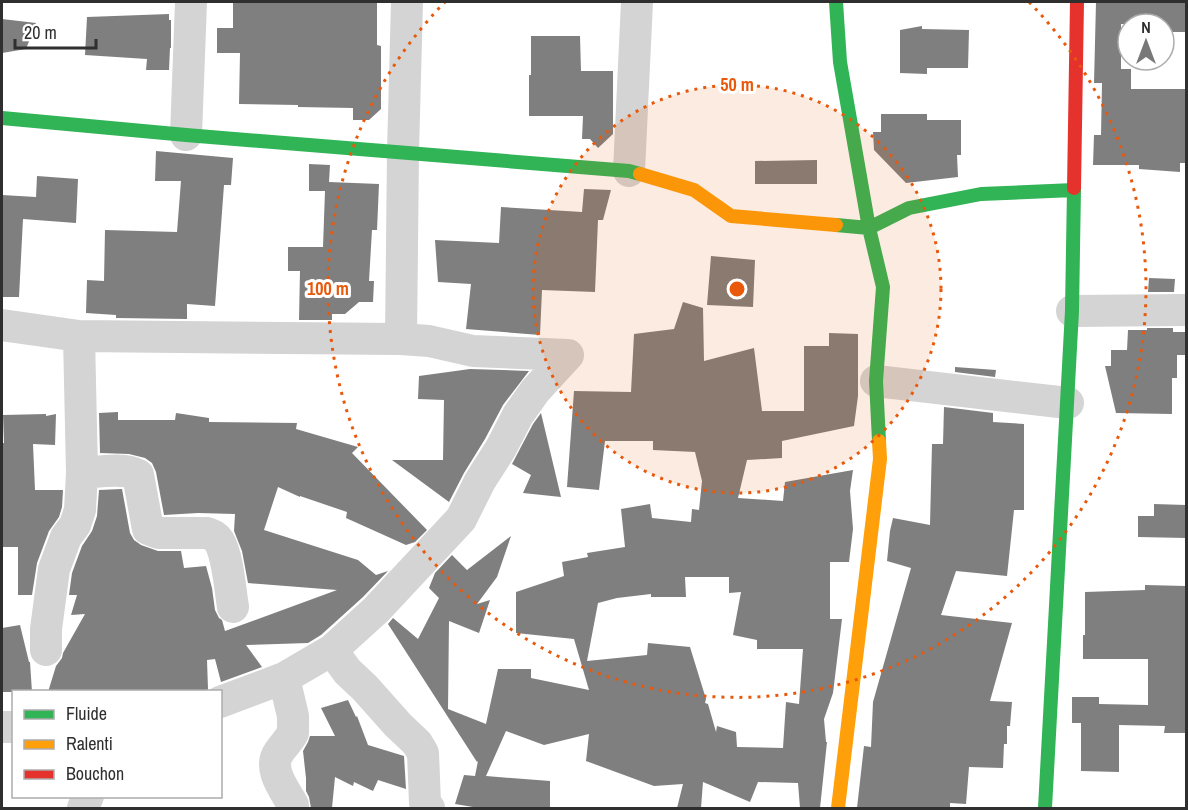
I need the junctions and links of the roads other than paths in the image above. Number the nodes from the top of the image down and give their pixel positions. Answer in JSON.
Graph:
{"nodes":[{"id":1,"x":191,"y":2,"type":"edge"},
{"id":2,"x":407,"y":2,"type":"edge"},
{"id":3,"x":637,"y":2,"type":"edge"},
{"id":4,"x":836,"y":2,"type":"edge"},
{"id":5,"x":1077,"y":2,"type":"edge"},
{"id":6,"x":2,"y":118,"type":"edge"},
{"id":7,"x":186,"y":135,"type":"junction"},
{"id":8,"x":403,"y":152,"type":"junction"},
{"id":9,"x":629,"y":171,"type":"junction"},
{"id":10,"x":1074,"y":190,"type":"junction"},
{"id":11,"x":869,"y":228,"type":"junction"},
{"id":12,"x":1186,"y":310,"type":"edge"},
{"id":13,"x":1072,"y":311,"type":"junction"},
{"id":14,"x":2,"y":324,"type":"edge"},
{"id":15,"x":79,"y":336,"type":"junction"},
{"id":16,"x":401,"y":339,"type":"junction"},
{"id":17,"x":876,"y":381,"type":"junction"},
{"id":18,"x":1068,"y":403,"type":"junction"},
{"id":19,"x":82,"y":473,"type":"junction"},
{"id":20,"x":233,"y":608,"type":"dead end"},
{"id":21,"x":46,"y":650,"type":"dead end"},
{"id":22,"x":332,"y":650,"type":"junction"},
{"id":23,"x":284,"y":678,"type":"junction"},
{"id":24,"x":222,"y":701,"type":"edge"},
{"id":25,"x":293,"y":808,"type":"edge"},
{"id":26,"x":429,"y":808,"type":"edge"},
{"id":27,"x":838,"y":808,"type":"edge"},
{"id":28,"x":1046,"y":808,"type":"edge"}],
"edges":[{"from":1,"to":7,"type":"street"},
{"from":2,"to":8,"type":"street"},
{"from":3,"to":9,"type":"street"},
{"from":4,"to":11,"type":"street"},
{"from":5,"to":10,"type":"street"},
{"from":6,"to":7,"type":"street"},
{"from":7,"to":8,"type":"street"},
{"from":8,"to":9,"type":"street"},
{"from":8,"to":16,"type":"street"},
{"from":9,"to":11,"type":"street"},
{"from":10,"to":11,"type":"street"},
{"from":10,"to":13,"type":"street"},
{"from":11,"to":17,"type":"street"},
{"from":12,"to":13,"type":"street"},
{"from":13,"to":18,"type":"street"},
{"from":14,"to":15,"type":"street"},
{"from":15,"to":16,"type":"street"},
{"from":15,"to":19,"type":"street"},
{"from":16,"to":22,"type":"street"},
{"from":17,"to":18,"type":"street"},
{"from":17,"to":27,"type":"street"},
{"from":18,"to":28,"type":"street"},
{"from":19,"to":20,"type":"street"},
{"from":19,"to":21,"type":"street"},
{"from":22,"to":23,"type":"street"},
{"from":22,"to":26,"type":"street"},
{"from":23,"to":24,"type":"street"},
{"from":23,"to":25,"type":"street"}]}
